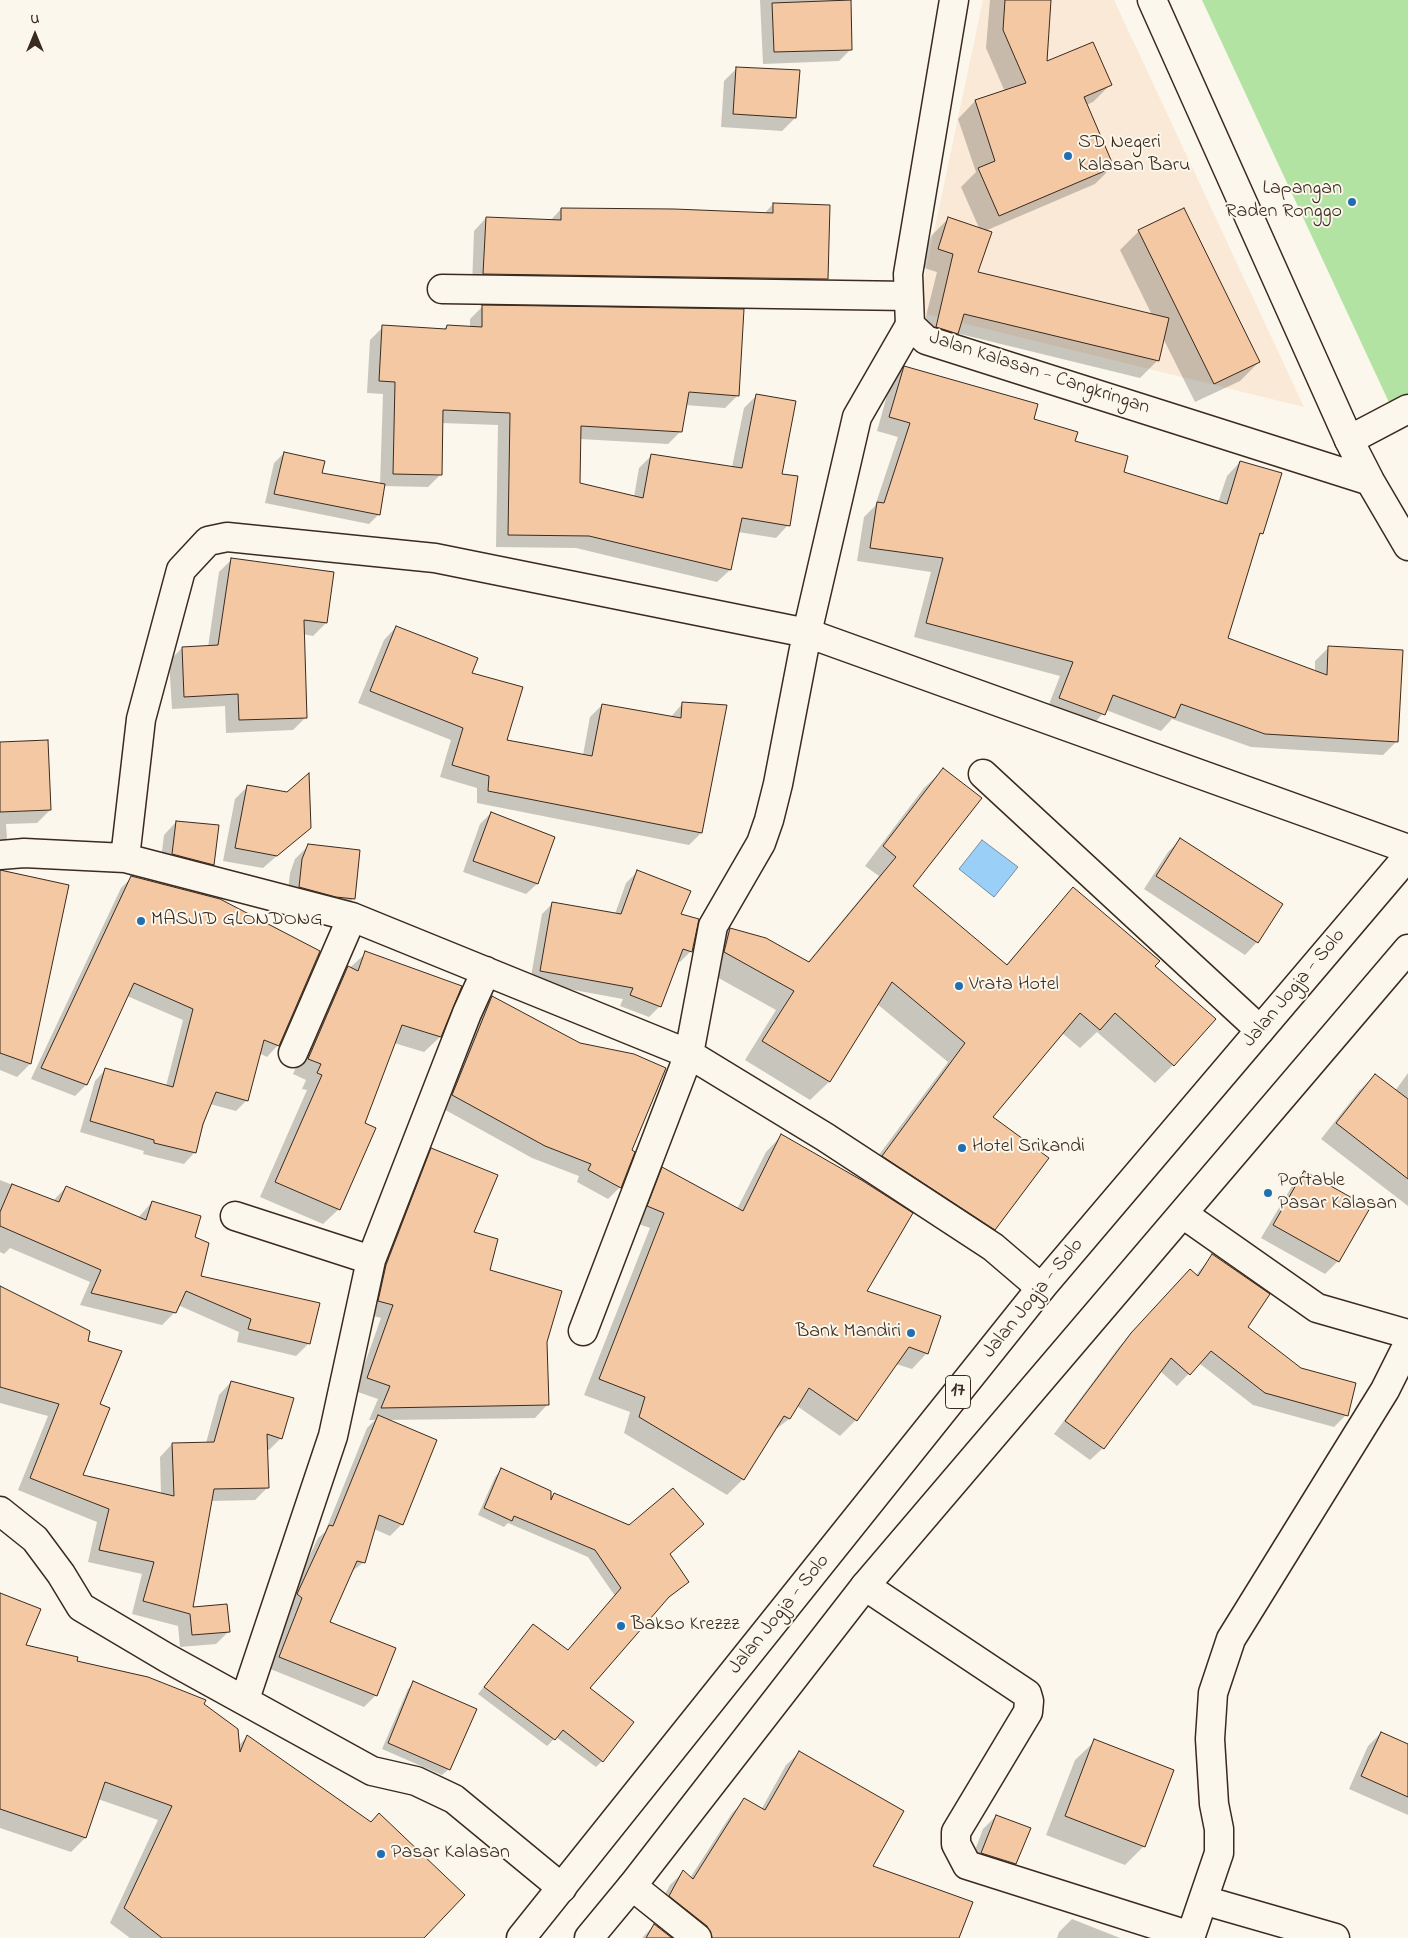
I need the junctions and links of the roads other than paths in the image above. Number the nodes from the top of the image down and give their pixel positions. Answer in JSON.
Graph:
{"nodes":[{"id":1,"x":954,"y":0,"type":"edge"},
{"id":2,"x":1152,"y":0,"type":"edge"},
{"id":3,"x":442,"y":290,"type":"dead end"},
{"id":4,"x":908,"y":296,"type":"junction"},
{"id":5,"x":910,"y":325,"type":"junction"},
{"id":6,"x":1408,"y":408,"type":"edge"},
{"id":7,"x":1349,"y":440,"type":"junction"},
{"id":8,"x":1370,"y":481,"type":"junction"},
{"id":9,"x":1408,"y":546,"type":"edge"},
{"id":10,"x":807,"y":633,"type":"junction"},
{"id":11,"x":983,"y":774,"type":"dead end"},
{"id":12,"x":1408,"y":849,"type":"edge"},
{"id":13,"x":0,"y":855,"type":"edge"},
{"id":14,"x":1408,"y":856,"type":"edge"},
{"id":15,"x":125,"y":858,"type":"junction"},
{"id":16,"x":352,"y":916,"type":"junction"},
{"id":17,"x":1408,"y":949,"type":"edge"},
{"id":18,"x":486,"y":970,"type":"junction"},
{"id":19,"x":1260,"y":1030,"type":"junction"},
{"id":20,"x":293,"y":1053,"type":"dead end"},
{"id":21,"x":689,"y":1054,"type":"junction"},
{"id":22,"x":1183,"y":1214,"type":"junction"},
{"id":23,"x":235,"y":1216,"type":"dead end"},
{"id":24,"x":371,"y":1260,"type":"junction"},
{"id":25,"x":1041,"y":1288,"type":"junction"},
{"id":26,"x":583,"y":1331,"type":"dead end"},
{"id":27,"x":1408,"y":1334,"type":"edge"},
{"id":28,"x":1408,"y":1344,"type":"edge"},
{"id":29,"x":0,"y":1511,"type":"edge"},
{"id":30,"x":865,"y":1586,"type":"junction"},
{"id":31,"x":245,"y":1699,"type":"junction"},
{"id":32,"x":632,"y":1886,"type":"junction"},
{"id":33,"x":562,"y":1888,"type":"junction"},
{"id":34,"x":1203,"y":1900,"type":"junction"},
{"id":35,"x":1191,"y":1937,"type":"edge"},
{"id":36,"x":521,"y":1938,"type":"edge"},
{"id":37,"x":589,"y":1938,"type":"edge"},
{"id":38,"x":697,"y":1938,"type":"edge"},
{"id":39,"x":1334,"y":1938,"type":"edge"}],
"edges":[{"from":1,"to":4,"type":"main road","name":"Jalan Kalasan - Cangkringan"},
{"from":2,"to":7,"type":"main road"},
{"from":3,"to":4,"type":"main road"},
{"from":4,"to":5,"type":"main road","name":"Jalan Kalasan - Cangkringan"},
{"from":5,"to":8,"type":"main road","name":"Jalan Kalasan - Cangkringan"},
{"from":5,"to":10,"type":"main road"},
{"from":6,"to":7,"type":"main road"},
{"from":7,"to":8,"type":"main road"},
{"from":8,"to":9,"type":"main road"},
{"from":10,"to":12,"type":"main road"},
{"from":10,"to":15,"type":"main road"},
{"from":10,"to":21,"type":"main road"},
{"from":11,"to":19,"type":"main road"},
{"from":13,"to":15,"type":"main road"},
{"from":14,"to":19,"type":"main road","name":"Jalan Jogja - Solo","number":"17"},
{"from":15,"to":16,"type":"main road"},
{"from":16,"to":18,"type":"main road"},
{"from":16,"to":20,"type":"main road"},
{"from":17,"to":22,"type":"main road"},
{"from":18,"to":21,"type":"main road"},
{"from":18,"to":24,"type":"main road"},
{"from":19,"to":25,"type":"main road","name":"Jalan Jogja - Solo","number":"17"},
{"from":21,"to":25,"type":"main road"},
{"from":21,"to":26,"type":"main road"},
{"from":22,"to":27,"type":"main road"},
{"from":22,"to":30,"type":"main road"},
{"from":23,"to":24,"type":"main road"},
{"from":24,"to":31,"type":"main road"},
{"from":25,"to":33,"type":"main road","name":"Jalan Jogja - Solo","number":"17"},
{"from":28,"to":34,"type":"main road"},
{"from":29,"to":31,"type":"main road"},
{"from":30,"to":32,"type":"main road"},
{"from":30,"to":35,"type":"main road"},
{"from":31,"to":33,"type":"main road"},
{"from":32,"to":37,"type":"main road"},
{"from":32,"to":38,"type":"main road"},
{"from":33,"to":36,"type":"main road","name":"Jalan Jogja - Solo","number":"17"},
{"from":34,"to":35,"type":"main road"},
{"from":34,"to":39,"type":"main road"}]}
